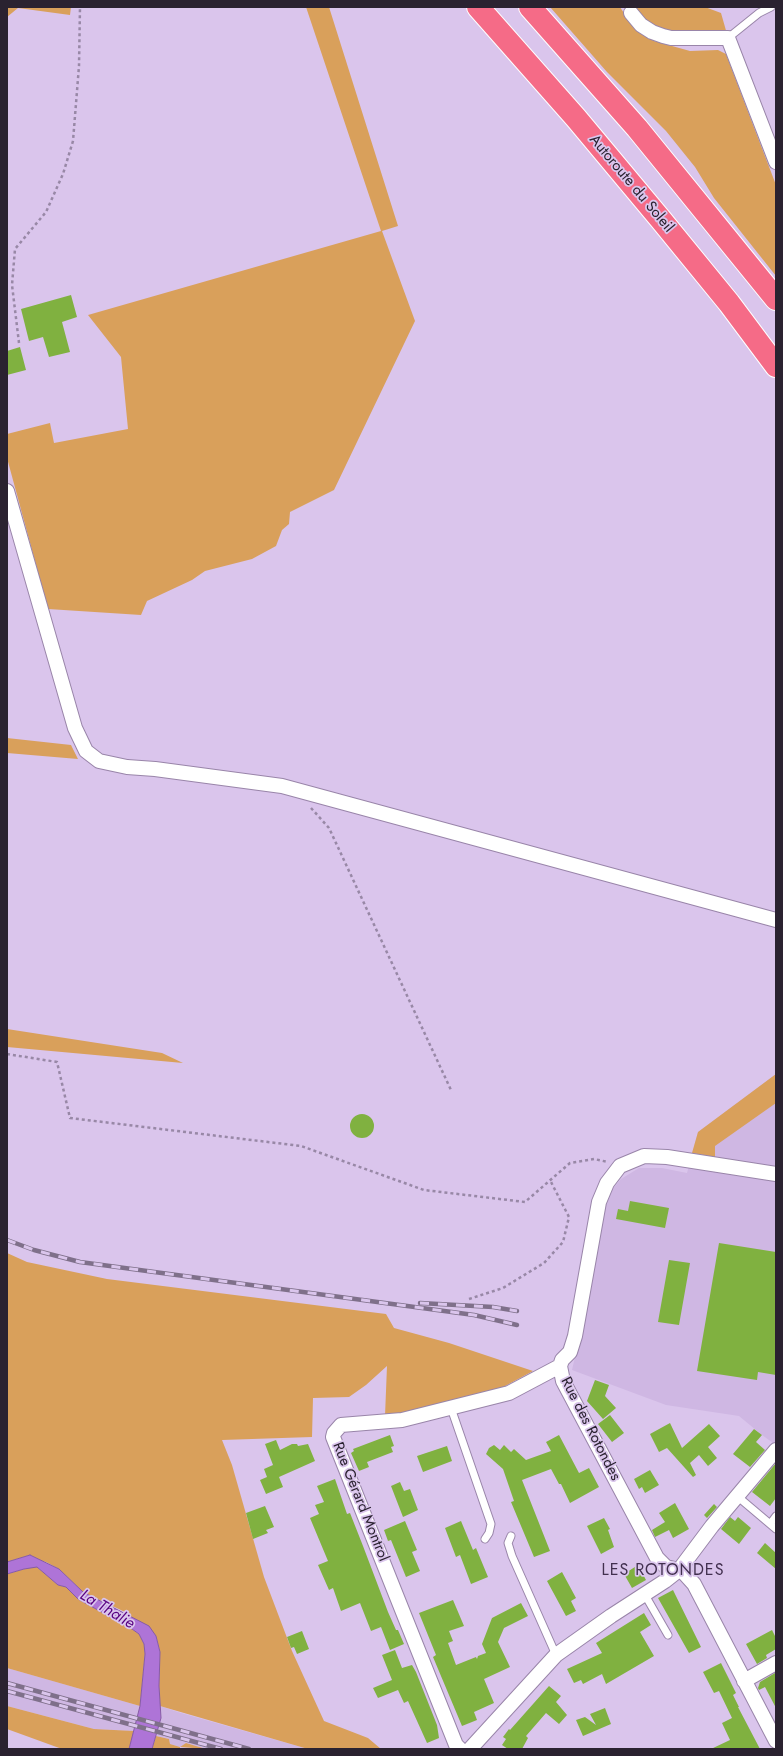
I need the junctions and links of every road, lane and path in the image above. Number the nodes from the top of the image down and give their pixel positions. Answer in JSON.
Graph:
{"nodes":[{"id":1,"x":80,"y":7,"type":"edge"},
{"id":2,"x":478,"y":7,"type":"edge"},
{"id":3,"x":530,"y":7,"type":"edge"},
{"id":4,"x":771,"y":7,"type":"edge"},
{"id":5,"x":631,"y":13,"type":"dead end"},
{"id":6,"x":728,"y":38,"type":"junction"},
{"id":7,"x":776,"y":162,"type":"edge"},
{"id":8,"x":776,"y":299,"type":"edge"},
{"id":9,"x":19,"y":343,"type":"dead end"},
{"id":10,"x":776,"y":366,"type":"edge"},
{"id":11,"x":7,"y":491,"type":"edge"},
{"id":12,"x":306,"y":802,"type":"dead end"},
{"id":13,"x":776,"y":920,"type":"edge"},
{"id":14,"x":7,"y":1054,"type":"edge"},
{"id":15,"x":451,"y":1090,"type":"dead end"},
{"id":16,"x":620,"y":1166,"type":"junction"},
{"id":17,"x":776,"y":1174,"type":"edge"},
{"id":18,"x":550,"y":1180,"type":"junction"},
{"id":19,"x":469,"y":1299,"type":"dead end"},
{"id":20,"x":560,"y":1366,"type":"junction"},
{"id":21,"x":451,"y":1408,"type":"junction"},
{"id":22,"x":776,"y":1450,"type":"edge"},
{"id":23,"x":737,"y":1496,"type":"junction"},
{"id":24,"x":776,"y":1516,"type":"edge"},
{"id":25,"x":770,"y":1524,"type":"junction"},
{"id":26,"x":776,"y":1529,"type":"edge"},
{"id":27,"x":511,"y":1536,"type":"dead end"},
{"id":28,"x":485,"y":1539,"type":"dead end"},
{"id":29,"x":679,"y":1570,"type":"junction"},
{"id":30,"x":645,"y":1595,"type":"junction"},
{"id":31,"x":668,"y":1635,"type":"dead end"},
{"id":32,"x":556,"y":1655,"type":"junction"},
{"id":33,"x":776,"y":1663,"type":"edge"},
{"id":34,"x":744,"y":1680,"type":"junction"},
{"id":35,"x":776,"y":1741,"type":"edge"},
{"id":36,"x":460,"y":1749,"type":"edge"},
{"id":37,"x":470,"y":1749,"type":"edge"}],
"edges":[{"from":1,"to":9,"type":"path"},
{"from":2,"to":10,"type":"highway","name":"Autoroute du Soleil"},
{"from":3,"to":8,"type":"highway"},
{"from":4,"to":6,"type":"lane"},
{"from":5,"to":6,"type":"street"},
{"from":6,"to":7,"type":"street"},
{"from":11,"to":13,"type":"street"},
{"from":12,"to":15,"type":"path"},
{"from":14,"to":18,"type":"path"},
{"from":16,"to":17,"type":"street","name":"Rue des Rotondes"},
{"from":16,"to":18,"type":"path"},
{"from":16,"to":20,"type":"street","name":"Rue des Rotondes"},
{"from":18,"to":19,"type":"path"},
{"from":20,"to":21,"type":"street","name":"Rue Gérard Montrol"},
{"from":20,"to":29,"type":"street","name":"Rue des Rotondes"},
{"from":21,"to":28,"type":"lane"},
{"from":21,"to":36,"type":"street","name":"Rue Gérard Montrol"},
{"from":22,"to":23,"type":"street"},
{"from":23,"to":25,"type":"lane"},
{"from":23,"to":29,"type":"street"},
{"from":24,"to":25,"type":"lane"},
{"from":25,"to":26,"type":"lane"},
{"from":27,"to":32,"type":"lane"},
{"from":29,"to":30,"type":"street"},
{"from":29,"to":34,"type":"street","name":"Rue des Rotondes"},
{"from":30,"to":31,"type":"lane"},
{"from":30,"to":32,"type":"street"},
{"from":32,"to":37,"type":"street"},
{"from":33,"to":34,"type":"street"},
{"from":34,"to":35,"type":"street","name":"Rue des Rotondes"}]}
